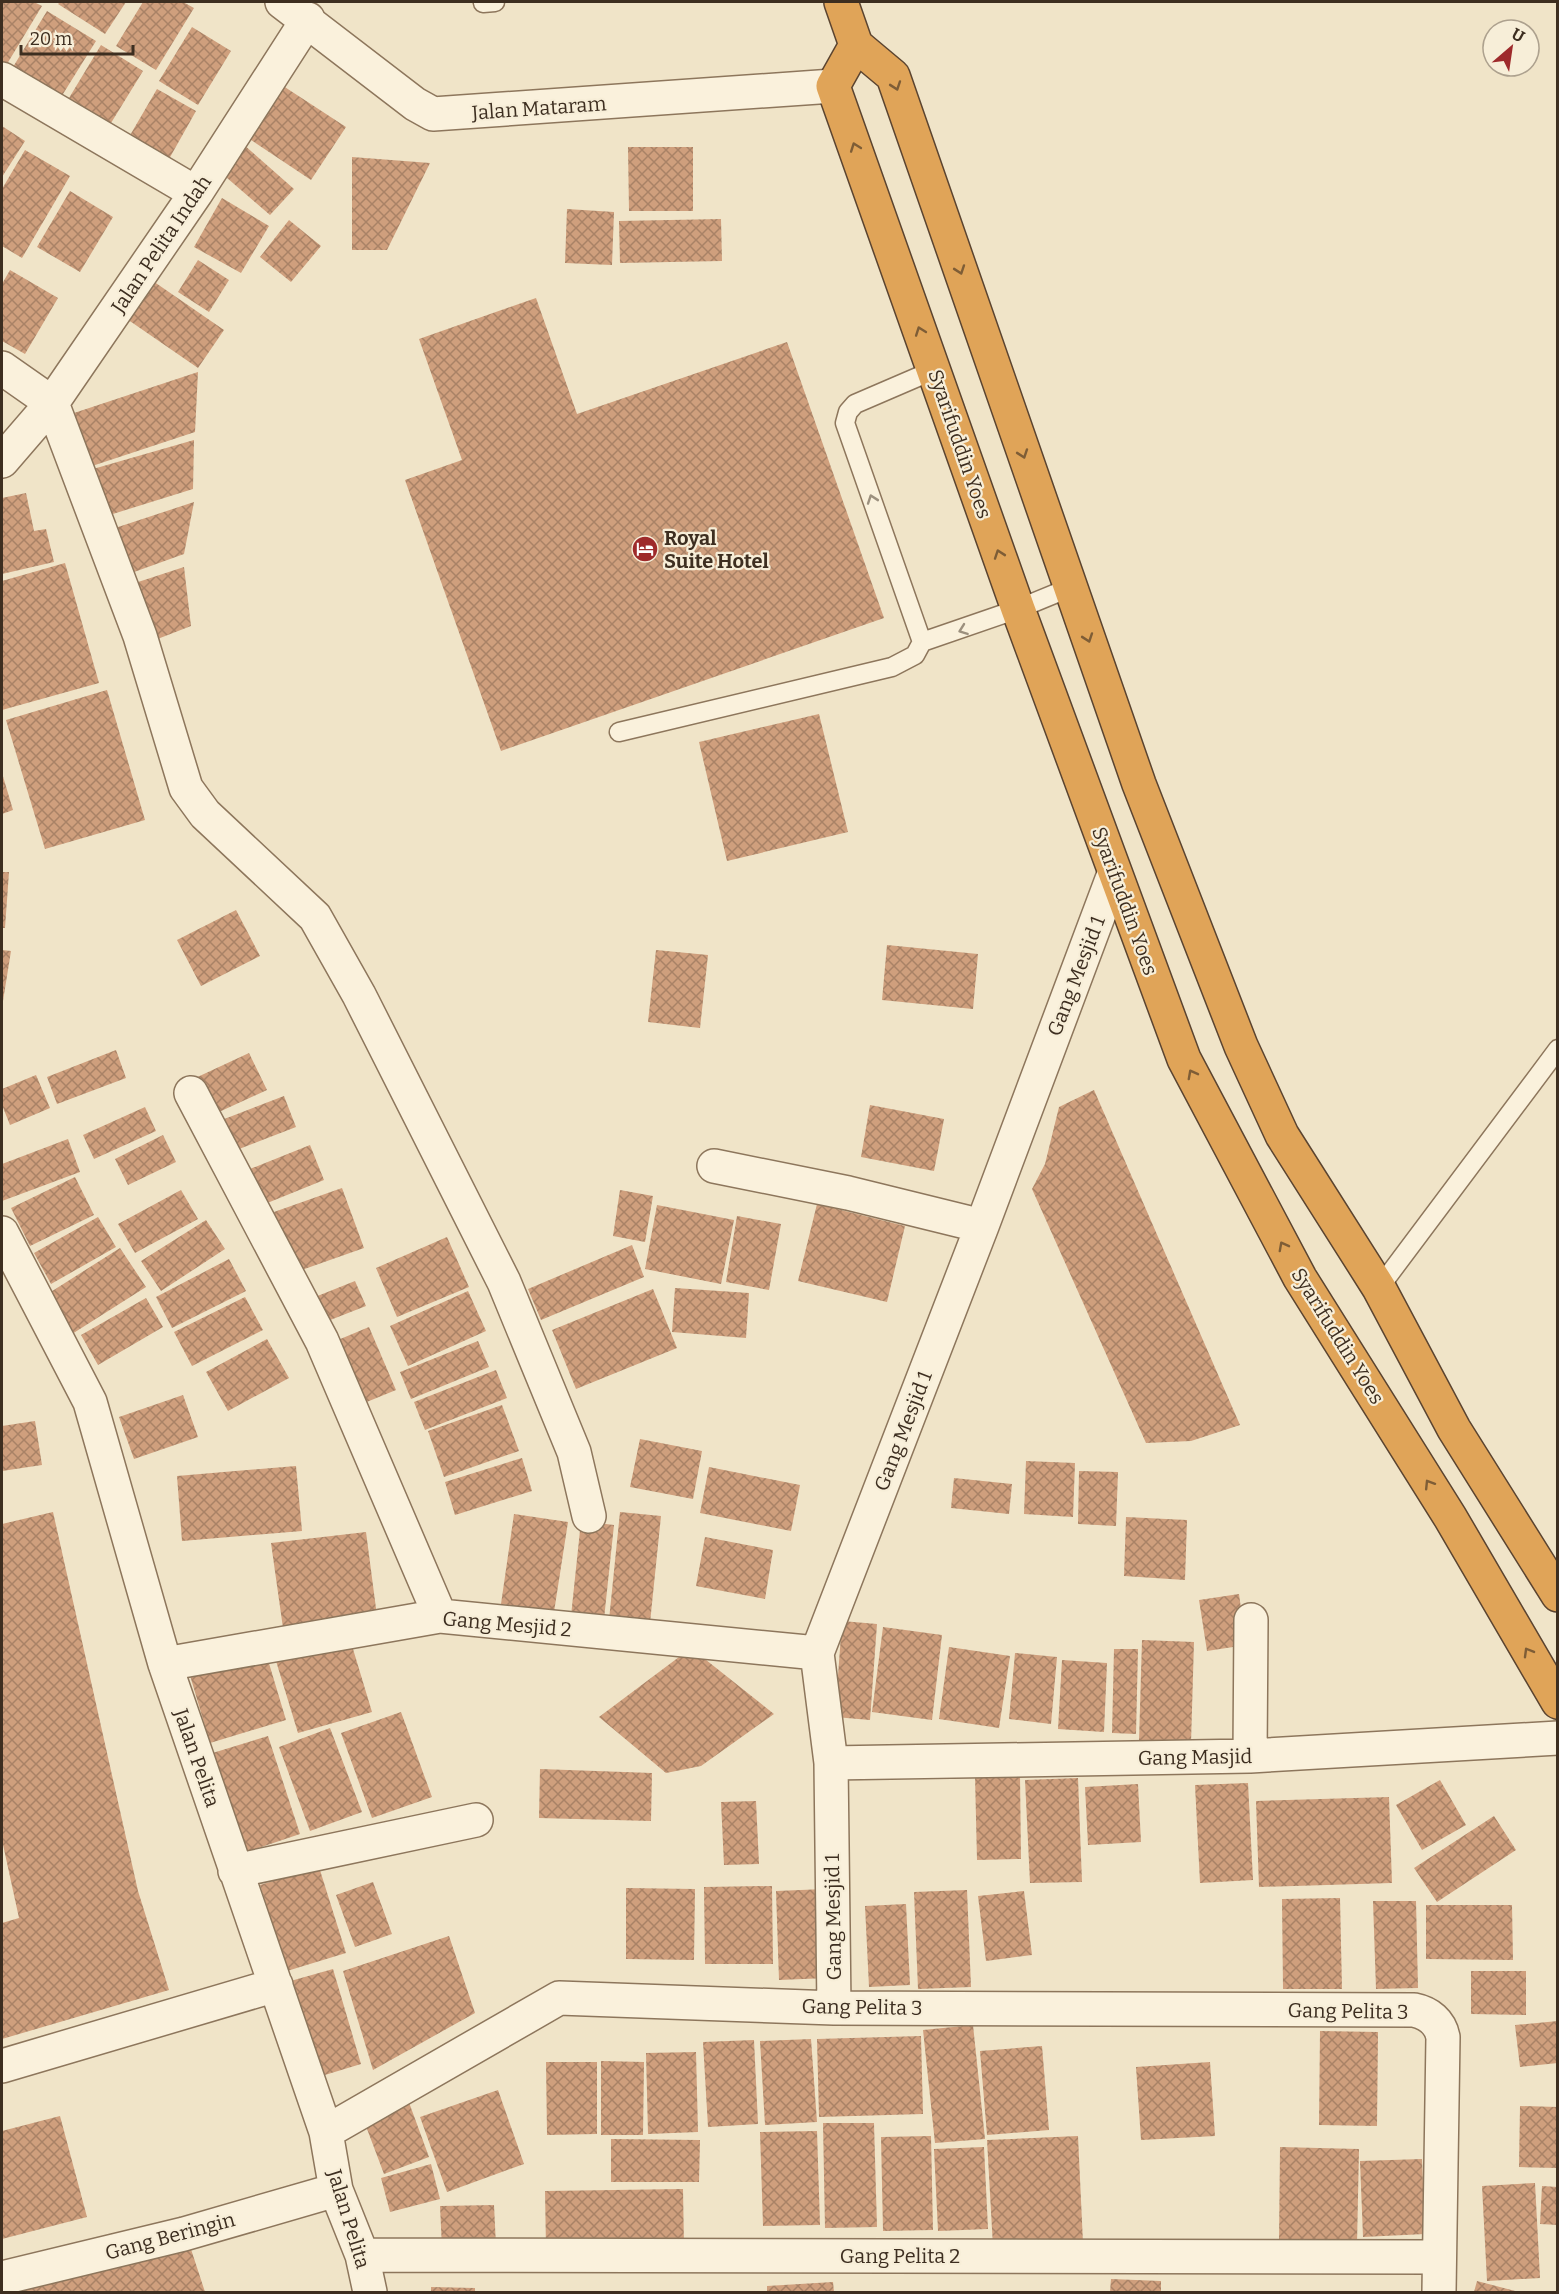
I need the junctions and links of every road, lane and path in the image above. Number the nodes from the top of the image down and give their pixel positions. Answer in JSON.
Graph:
{"nodes":[{"id":1,"x":842,"y":2,"type":"edge"},
{"id":2,"x":296,"y":10,"type":"edge"},
{"id":3,"x":856,"y":45,"type":"junction"},
{"id":4,"x":2,"y":79,"type":"edge"},
{"id":5,"x":833,"y":86,"type":"junction"},
{"id":6,"x":196,"y":193,"type":"junction"},
{"id":7,"x":2,"y":369,"type":"edge"},
{"id":8,"x":934,"y":370,"type":"junction"},
{"id":9,"x":52,"y":403,"type":"junction"},
{"id":10,"x":2,"y":460,"type":"edge"},
{"id":11,"x":1070,"y":588,"type":"junction"},
{"id":12,"x":1018,"y":609,"type":"junction"},
{"id":13,"x":922,"y":642,"type":"junction"},
{"id":14,"x":619,"y":732,"type":"dead end"},
{"id":15,"x":1114,"y":874,"type":"junction"},
{"id":16,"x":1557,"y":1049,"type":"edge"},
{"id":17,"x":191,"y":1093,"type":"dead end"},
{"id":18,"x":714,"y":1166,"type":"dead end"},
{"id":19,"x":982,"y":1226,"type":"junction"},
{"id":20,"x":2,"y":1233,"type":"edge"},
{"id":21,"x":1379,"y":1288,"type":"junction"},
{"id":22,"x":589,"y":1516,"type":"dead end"},
{"id":23,"x":1557,"y":1595,"type":"edge"},
{"id":24,"x":440,"y":1616,"type":"junction"},
{"id":25,"x":1251,"y":1620,"type":"dead end"},
{"id":26,"x":817,"y":1653,"type":"junction"},
{"id":27,"x":165,"y":1664,"type":"junction"},
{"id":28,"x":1557,"y":1702,"type":"edge"},
{"id":29,"x":1557,"y":1738,"type":"edge"},
{"id":30,"x":1250,"y":1756,"type":"junction"},
{"id":31,"x":831,"y":1763,"type":"junction"},
{"id":32,"x":476,"y":1820,"type":"dead end"},
{"id":33,"x":235,"y":1871,"type":"junction"},
{"id":34,"x":276,"y":1985,"type":"junction"},
{"id":35,"x":834,"y":2008,"type":"junction"},
{"id":36,"x":2,"y":2066,"type":"edge"},
{"id":37,"x":326,"y":2132,"type":"junction"},
{"id":38,"x":336,"y":2190,"type":"junction"},
{"id":39,"x":362,"y":2255,"type":"junction"},
{"id":40,"x":1438,"y":2257,"type":"junction"},
{"id":41,"x":2,"y":2278,"type":"edge"},
{"id":42,"x":370,"y":2292,"type":"edge"},
{"id":43,"x":1439,"y":2292,"type":"edge"}],
"edges":[{"from":1,"to":3,"type":"highway"},
{"from":2,"to":5,"type":"street","name":"Jalan Mataram"},
{"from":2,"to":6,"type":"street","name":"Jalan Pelita Indah"},
{"from":3,"to":5,"type":"highway"},
{"from":3,"to":11,"type":"highway","one_way":true},
{"from":4,"to":6,"type":"street"},
{"from":8,"to":5,"type":"highway","name":"Syarifuddin Yoes","one_way":true},
{"from":6,"to":9,"type":"street","name":"Jalan Pelita Indah"},
{"from":7,"to":9,"type":"street"},
{"from":12,"to":8,"type":"highway","name":"Syarifuddin Yoes","one_way":true},
{"from":13,"to":8,"type":"lane","one_way":true},
{"from":9,"to":10,"type":"street","name":"Jalan Pelita Indah"},
{"from":9,"to":22,"type":"street"},
{"from":11,"to":12,"type":"lane"},
{"from":11,"to":21,"type":"highway","one_way":true},
{"from":12,"to":13,"type":"lane","one_way":true},
{"from":12,"to":15,"type":"highway","name":"Syarifuddin Yoes"},
{"from":13,"to":14,"type":"lane"},
{"from":15,"to":19,"type":"street","name":"Gang Mesjid 1"},
{"from":28,"to":15,"type":"highway","name":"Syarifuddin Yoes","one_way":true},
{"from":16,"to":21,"type":"lane"},
{"from":17,"to":24,"type":"street"},
{"from":18,"to":19,"type":"street"},
{"from":19,"to":26,"type":"street","name":"Gang Mesjid 1"},
{"from":20,"to":27,"type":"street","name":"Jalan Pelita"},
{"from":21,"to":23,"type":"highway"},
{"from":24,"to":26,"type":"street","name":"Gang Mesjid 2"},
{"from":24,"to":27,"type":"street","name":"Gang Mesjid 2"},
{"from":25,"to":30,"type":"street"},
{"from":26,"to":31,"type":"street","name":"Gang Mesjid 1"},
{"from":27,"to":33,"type":"street","name":"Jalan Pelita"},
{"from":29,"to":30,"type":"street","name":"Gang Masjid"},
{"from":30,"to":31,"type":"street","name":"Gang Masjid"},
{"from":31,"to":35,"type":"street","name":"Gang Mesjid 1"},
{"from":32,"to":33,"type":"street"},
{"from":33,"to":34,"type":"street","name":"Jalan Pelita"},
{"from":34,"to":36,"type":"street"},
{"from":34,"to":37,"type":"street","name":"Jalan Pelita"},
{"from":35,"to":37,"type":"street","name":"Gang Pelita 3"},
{"from":35,"to":40,"type":"street","name":"Gang Pelita 3"},
{"from":37,"to":38,"type":"street","name":"Jalan Pelita"},
{"from":38,"to":39,"type":"street","name":"Jalan Pelita"},
{"from":38,"to":41,"type":"street","name":"Gang Beringin"},
{"from":39,"to":40,"type":"street","name":"Gang Pelita 2"},
{"from":39,"to":42,"type":"street","name":"Jalan Pelita"},
{"from":40,"to":43,"type":"street"}]}
